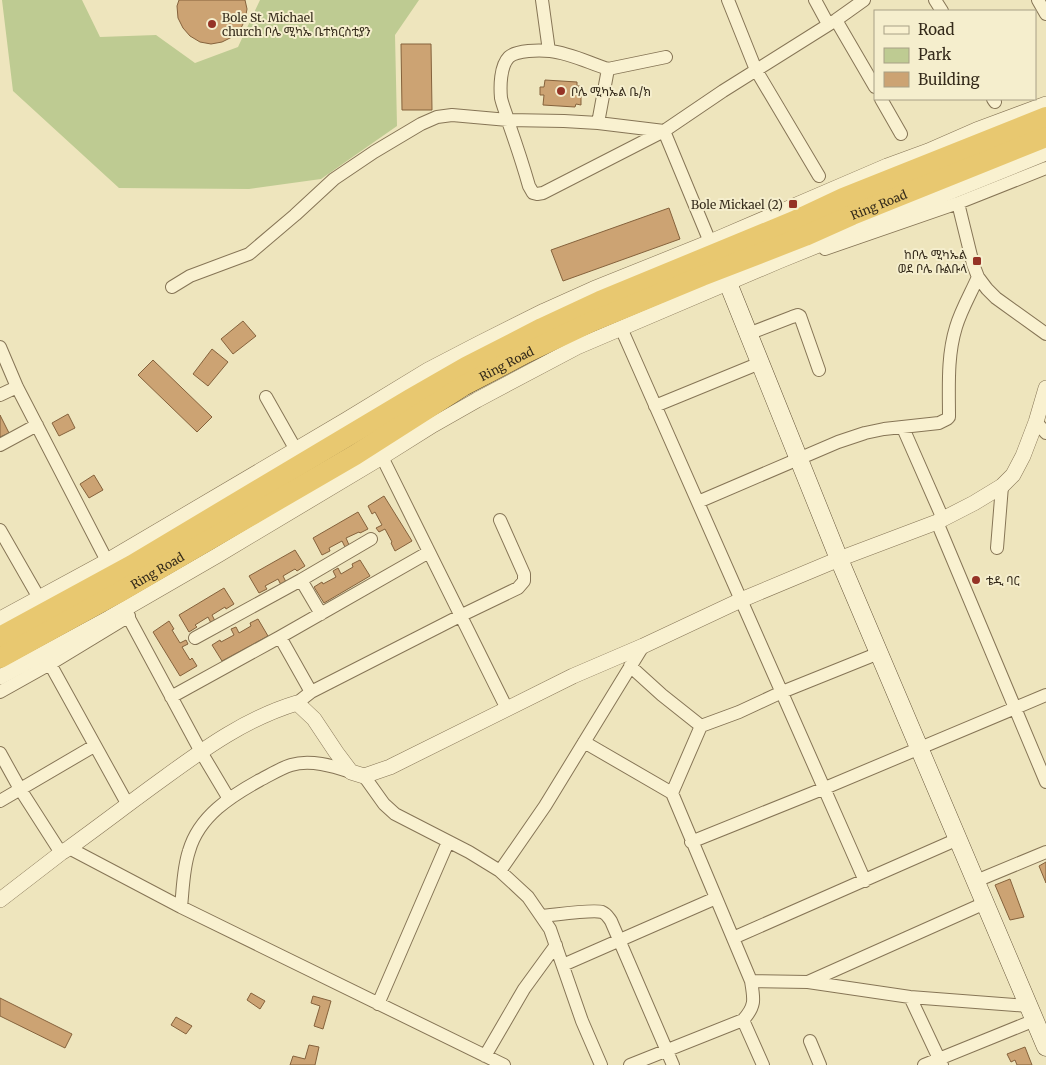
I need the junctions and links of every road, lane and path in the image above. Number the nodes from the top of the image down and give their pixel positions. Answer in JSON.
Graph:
{"nodes":[{"id":1,"x":542,"y":0,"type":"edge"},
{"id":2,"x":728,"y":0,"type":"edge"},
{"id":3,"x":815,"y":0,"type":"edge"},
{"id":4,"x":864,"y":0,"type":"edge"},
{"id":5,"x":1038,"y":0,"type":"edge"},
{"id":6,"x":1046,"y":14,"type":"edge"},
{"id":7,"x":832,"y":22,"type":"junction"},
{"id":8,"x":549,"y":51,"type":"junction"},
{"id":9,"x":666,"y":57,"type":"dead end"},
{"id":10,"x":608,"y":69,"type":"junction"},
{"id":11,"x":756,"y":70,"type":"junction"},
{"id":12,"x":874,"y":86,"type":"edge"},
{"id":13,"x":882,"y":100,"type":"edge"},
{"id":14,"x":1046,"y":104,"type":"edge"},
{"id":15,"x":1046,"y":117,"type":"edge"},
{"id":16,"x":508,"y":120,"type":"junction"},
{"id":17,"x":598,"y":123,"type":"junction"},
{"id":18,"x":664,"y":131,"type":"junction"},
{"id":19,"x":901,"y":134,"type":"dead end"},
{"id":20,"x":1046,"y":137,"type":"edge"},
{"id":21,"x":1046,"y":153,"type":"edge"},
{"id":22,"x":1046,"y":168,"type":"edge"},
{"id":23,"x":819,"y":176,"type":"dead end"},
{"id":24,"x":958,"y":203,"type":"junction"},
{"id":25,"x":847,"y":206,"type":"junction"},
{"id":26,"x":710,"y":242,"type":"junction"},
{"id":27,"x":779,"y":261,"type":"junction"},
{"id":28,"x":978,"y":277,"type":"junction"},
{"id":29,"x":728,"y":283,"type":"junction"},
{"id":30,"x":172,"y":287,"type":"dead end"},
{"id":31,"x":621,"y":328,"type":"junction"},
{"id":32,"x":748,"y":334,"type":"junction"},
{"id":33,"x":1046,"y":334,"type":"edge"},
{"id":34,"x":0,"y":347,"type":"edge"},
{"id":35,"x":760,"y":363,"type":"junction"},
{"id":36,"x":819,"y":370,"type":"dead end"},
{"id":37,"x":17,"y":387,"type":"junction"},
{"id":38,"x":1046,"y":388,"type":"edge"},
{"id":39,"x":0,"y":396,"type":"edge"},
{"id":40,"x":266,"y":397,"type":"dead end"},
{"id":41,"x":655,"y":406,"type":"junction"},
{"id":42,"x":37,"y":425,"type":"junction"},
{"id":43,"x":1041,"y":427,"type":"edge"},
{"id":44,"x":903,"y":428,"type":"junction"},
{"id":45,"x":0,"y":445,"type":"edge"},
{"id":46,"x":296,"y":450,"type":"junction"},
{"id":47,"x":382,"y":458,"type":"junction"},
{"id":48,"x":799,"y":459,"type":"junction"},
{"id":49,"x":1002,"y":486,"type":"junction"},
{"id":50,"x":698,"y":502,"type":"junction"},
{"id":51,"x":500,"y":520,"type":"dead end"},
{"id":52,"x":940,"y":520,"type":"junction"},
{"id":53,"x":0,"y":530,"type":"edge"},
{"id":54,"x":370,"y":539,"type":"dead end"},
{"id":55,"x":997,"y":548,"type":"dead end"},
{"id":56,"x":429,"y":552,"type":"junction"},
{"id":57,"x":839,"y":559,"type":"junction"},
{"id":58,"x":107,"y":561,"type":"junction"},
{"id":59,"x":300,"y":580,"type":"junction"},
{"id":60,"x":39,"y":598,"type":"junction"},
{"id":61,"x":741,"y":600,"type":"junction"},
{"id":62,"x":126,"y":612,"type":"junction"},
{"id":63,"x":321,"y":614,"type":"junction"},
{"id":64,"x":460,"y":616,"type":"junction"},
{"id":65,"x":0,"y":620,"type":"edge"},
{"id":66,"x":0,"y":637,"type":"edge"},
{"id":67,"x":280,"y":637,"type":"junction"},
{"id":68,"x":195,"y":638,"type":"dead end"},
{"id":69,"x":643,"y":646,"type":"junction"},
{"id":70,"x":879,"y":653,"type":"junction"},
{"id":71,"x":0,"y":658,"type":"edge"},
{"id":72,"x":47,"y":659,"type":"junction"},
{"id":73,"x":630,"y":666,"type":"junction"},
{"id":74,"x":0,"y":677,"type":"edge"},
{"id":75,"x":0,"y":692,"type":"edge"},
{"id":76,"x":311,"y":692,"type":"junction"},
{"id":77,"x":782,"y":692,"type":"junction"},
{"id":78,"x":1046,"y":695,"type":"edge"},
{"id":79,"x":171,"y":697,"type":"junction"},
{"id":80,"x":296,"y":704,"type":"junction"},
{"id":81,"x":1015,"y":708,"type":"junction"},
{"id":82,"x":506,"y":709,"type":"junction"},
{"id":83,"x":702,"y":726,"type":"junction"},
{"id":84,"x":584,"y":742,"type":"junction"},
{"id":85,"x":94,"y":746,"type":"junction"},
{"id":86,"x":919,"y":748,"type":"junction"},
{"id":87,"x":201,"y":752,"type":"junction"},
{"id":88,"x":0,"y":753,"type":"edge"},
{"id":89,"x":358,"y":774,"type":"junction"},
{"id":90,"x":1046,"y":782,"type":"edge"},
{"id":91,"x":824,"y":788,"type":"junction"},
{"id":92,"x":20,"y":789,"type":"junction"},
{"id":93,"x":672,"y":793,"type":"junction"},
{"id":94,"x":229,"y":799,"type":"junction"},
{"id":95,"x":0,"y":801,"type":"edge"},
{"id":96,"x":128,"y":805,"type":"junction"},
{"id":97,"x":958,"y":839,"type":"junction"},
{"id":98,"x":448,"y":842,"type":"junction"},
{"id":99,"x":691,"y":842,"type":"junction"},
{"id":100,"x":65,"y":851,"type":"junction"},
{"id":101,"x":1046,"y":852,"type":"edge"},
{"id":102,"x":500,"y":871,"type":"junction"},
{"id":103,"x":865,"y":881,"type":"junction"},
{"id":104,"x":976,"y":881,"type":"junction"},
{"id":105,"x":716,"y":898,"type":"junction"},
{"id":106,"x":0,"y":900,"type":"edge"},
{"id":107,"x":985,"y":903,"type":"junction"},
{"id":108,"x":181,"y":907,"type":"junction"},
{"id":109,"x":541,"y":916,"type":"junction"},
{"id":110,"x":733,"y":938,"type":"junction"},
{"id":111,"x":619,"y":940,"type":"junction"},
{"id":112,"x":556,"y":945,"type":"junction"},
{"id":113,"x":563,"y":965,"type":"junction"},
{"id":114,"x":751,"y":981,"type":"junction"},
{"id":115,"x":808,"y":982,"type":"junction"},
{"id":116,"x":910,"y":997,"type":"junction"},
{"id":117,"x":378,"y":1004,"type":"junction"},
{"id":118,"x":743,"y":1020,"type":"junction"},
{"id":119,"x":1039,"y":1027,"type":"edge"},
{"id":120,"x":810,"y":1041,"type":"dead end"},
{"id":121,"x":666,"y":1051,"type":"junction"},
{"id":122,"x":485,"y":1056,"type":"junction"},
{"id":123,"x":940,"y":1062,"type":"edge"},
{"id":124,"x":504,"y":1065,"type":"edge"},
{"id":125,"x":601,"y":1065,"type":"edge"},
{"id":126,"x":630,"y":1065,"type":"edge"},
{"id":127,"x":673,"y":1065,"type":"edge"},
{"id":128,"x":764,"y":1065,"type":"edge"},
{"id":129,"x":820,"y":1065,"type":"edge"},
{"id":130,"x":924,"y":1065,"type":"edge"}],
"edges":[{"from":1,"to":8,"type":"street"},
{"from":2,"to":11,"type":"street"},
{"from":3,"to":7,"type":"street"},
{"from":4,"to":7,"type":"street"},
{"from":5,"to":6,"type":"street"},
{"from":7,"to":11,"type":"street"},
{"from":7,"to":12,"type":"street"},
{"from":8,"to":10,"type":"street"},
{"from":8,"to":16,"type":"street"},
{"from":9,"to":10,"type":"street"},
{"from":10,"to":17,"type":"street"},
{"from":11,"to":18,"type":"street"},
{"from":11,"to":23,"type":"street"},
{"from":13,"to":19,"type":"street"},
{"from":14,"to":26,"type":"street"},
{"from":15,"to":25,"type":"highway","name":"Ring Road"},
{"from":16,"to":17,"type":"street"},
{"from":16,"to":18,"type":"street"},
{"from":16,"to":30,"type":"street"},
{"from":17,"to":18,"type":"street"},
{"from":18,"to":26,"type":"street"},
{"from":20,"to":25,"type":"highway","name":"Ring Road"},
{"from":21,"to":27,"type":"street"},
{"from":22,"to":24,"type":"street"},
{"from":24,"to":27,"type":"street"},
{"from":24,"to":28,"type":"street"},
{"from":25,"to":66,"type":"highway","name":"Ring Road"},
{"from":25,"to":71,"type":"highway","name":"Ring Road"},
{"from":26,"to":46,"type":"street"},
{"from":27,"to":29,"type":"street"},
{"from":28,"to":33,"type":"street"},
{"from":28,"to":44,"type":"street"},
{"from":29,"to":31,"type":"street"},
{"from":29,"to":32,"type":"main road"},
{"from":31,"to":41,"type":"street"},
{"from":31,"to":47,"type":"street"},
{"from":32,"to":35,"type":"main road"},
{"from":32,"to":36,"type":"street"},
{"from":34,"to":37,"type":"street"},
{"from":35,"to":41,"type":"street"},
{"from":35,"to":48,"type":"main road"},
{"from":37,"to":39,"type":"street"},
{"from":37,"to":42,"type":"street"},
{"from":38,"to":43,"type":"street"},
{"from":40,"to":46,"type":"street"},
{"from":41,"to":50,"type":"street"},
{"from":42,"to":45,"type":"street"},
{"from":42,"to":58,"type":"street"},
{"from":43,"to":49,"type":"street"},
{"from":44,"to":48,"type":"street"},
{"from":44,"to":52,"type":"street"},
{"from":46,"to":58,"type":"street"},
{"from":47,"to":56,"type":"street"},
{"from":47,"to":62,"type":"street"},
{"from":48,"to":50,"type":"street"},
{"from":48,"to":57,"type":"main road"},
{"from":49,"to":52,"type":"street"},
{"from":49,"to":55,"type":"street"},
{"from":50,"to":61,"type":"street"},
{"from":51,"to":64,"type":"street"},
{"from":52,"to":57,"type":"street"},
{"from":52,"to":81,"type":"street"},
{"from":53,"to":60,"type":"street"},
{"from":54,"to":59,"type":"street"},
{"from":56,"to":63,"type":"street"},
{"from":56,"to":64,"type":"street"},
{"from":57,"to":61,"type":"street"},
{"from":57,"to":70,"type":"main road"},
{"from":58,"to":60,"type":"street"},
{"from":59,"to":63,"type":"street"},
{"from":59,"to":68,"type":"street"},
{"from":60,"to":65,"type":"street"},
{"from":61,"to":69,"type":"street"},
{"from":61,"to":77,"type":"street"},
{"from":62,"to":72,"type":"street"},
{"from":62,"to":79,"type":"street"},
{"from":63,"to":67,"type":"street"},
{"from":64,"to":76,"type":"street"},
{"from":64,"to":82,"type":"street"},
{"from":67,"to":76,"type":"street"},
{"from":67,"to":79,"type":"street"},
{"from":69,"to":73,"type":"street"},
{"from":69,"to":82,"type":"street"},
{"from":70,"to":77,"type":"street"},
{"from":70,"to":86,"type":"main road"},
{"from":72,"to":74,"type":"street"},
{"from":72,"to":75,"type":"street"},
{"from":72,"to":85,"type":"street"},
{"from":73,"to":83,"type":"street"},
{"from":73,"to":84,"type":"street"},
{"from":76,"to":80,"type":"street"},
{"from":77,"to":83,"type":"street"},
{"from":77,"to":91,"type":"street"},
{"from":78,"to":81,"type":"street"},
{"from":79,"to":87,"type":"street"},
{"from":80,"to":87,"type":"street"},
{"from":80,"to":89,"type":"street"},
{"from":81,"to":86,"type":"street"},
{"from":81,"to":90,"type":"street"},
{"from":82,"to":89,"type":"street"},
{"from":83,"to":93,"type":"street"},
{"from":84,"to":93,"type":"street"},
{"from":84,"to":102,"type":"street"},
{"from":85,"to":92,"type":"street"},
{"from":85,"to":96,"type":"street"},
{"from":86,"to":91,"type":"street"},
{"from":86,"to":97,"type":"main road"},
{"from":87,"to":94,"type":"street"},
{"from":87,"to":96,"type":"street"},
{"from":88,"to":92,"type":"street"},
{"from":89,"to":94,"type":"street"},
{"from":89,"to":98,"type":"street"},
{"from":91,"to":99,"type":"street"},
{"from":91,"to":103,"type":"street"},
{"from":92,"to":95,"type":"street"},
{"from":92,"to":100,"type":"street"},
{"from":93,"to":99,"type":"street"},
{"from":94,"to":108,"type":"street"},
{"from":96,"to":100,"type":"street"},
{"from":97,"to":103,"type":"street"},
{"from":97,"to":104,"type":"main road"},
{"from":98,"to":102,"type":"street"},
{"from":98,"to":117,"type":"street"},
{"from":99,"to":105,"type":"street"},
{"from":100,"to":106,"type":"street"},
{"from":100,"to":108,"type":"street"},
{"from":101,"to":104,"type":"street"},
{"from":102,"to":109,"type":"street"},
{"from":103,"to":110,"type":"street"},
{"from":104,"to":107,"type":"main road"},
{"from":105,"to":110,"type":"street"},
{"from":105,"to":111,"type":"street"},
{"from":107,"to":115,"type":"street"},
{"from":107,"to":119,"type":"main road"},
{"from":108,"to":117,"type":"street"},
{"from":109,"to":111,"type":"street"},
{"from":109,"to":112,"type":"street"},
{"from":110,"to":114,"type":"street"},
{"from":111,"to":113,"type":"street"},
{"from":111,"to":121,"type":"street"},
{"from":112,"to":113,"type":"street"},
{"from":112,"to":122,"type":"street"},
{"from":113,"to":125,"type":"street"},
{"from":114,"to":115,"type":"street"},
{"from":114,"to":118,"type":"street"},
{"from":115,"to":116,"type":"street"},
{"from":116,"to":119,"type":"street"},
{"from":116,"to":123,"type":"street"},
{"from":117,"to":122,"type":"street"},
{"from":118,"to":121,"type":"street"},
{"from":118,"to":128,"type":"street"},
{"from":119,"to":123,"type":"street"},
{"from":120,"to":129,"type":"street"},
{"from":121,"to":126,"type":"street"},
{"from":121,"to":127,"type":"street"},
{"from":122,"to":124,"type":"street"},
{"from":123,"to":130,"type":"street"}]}
